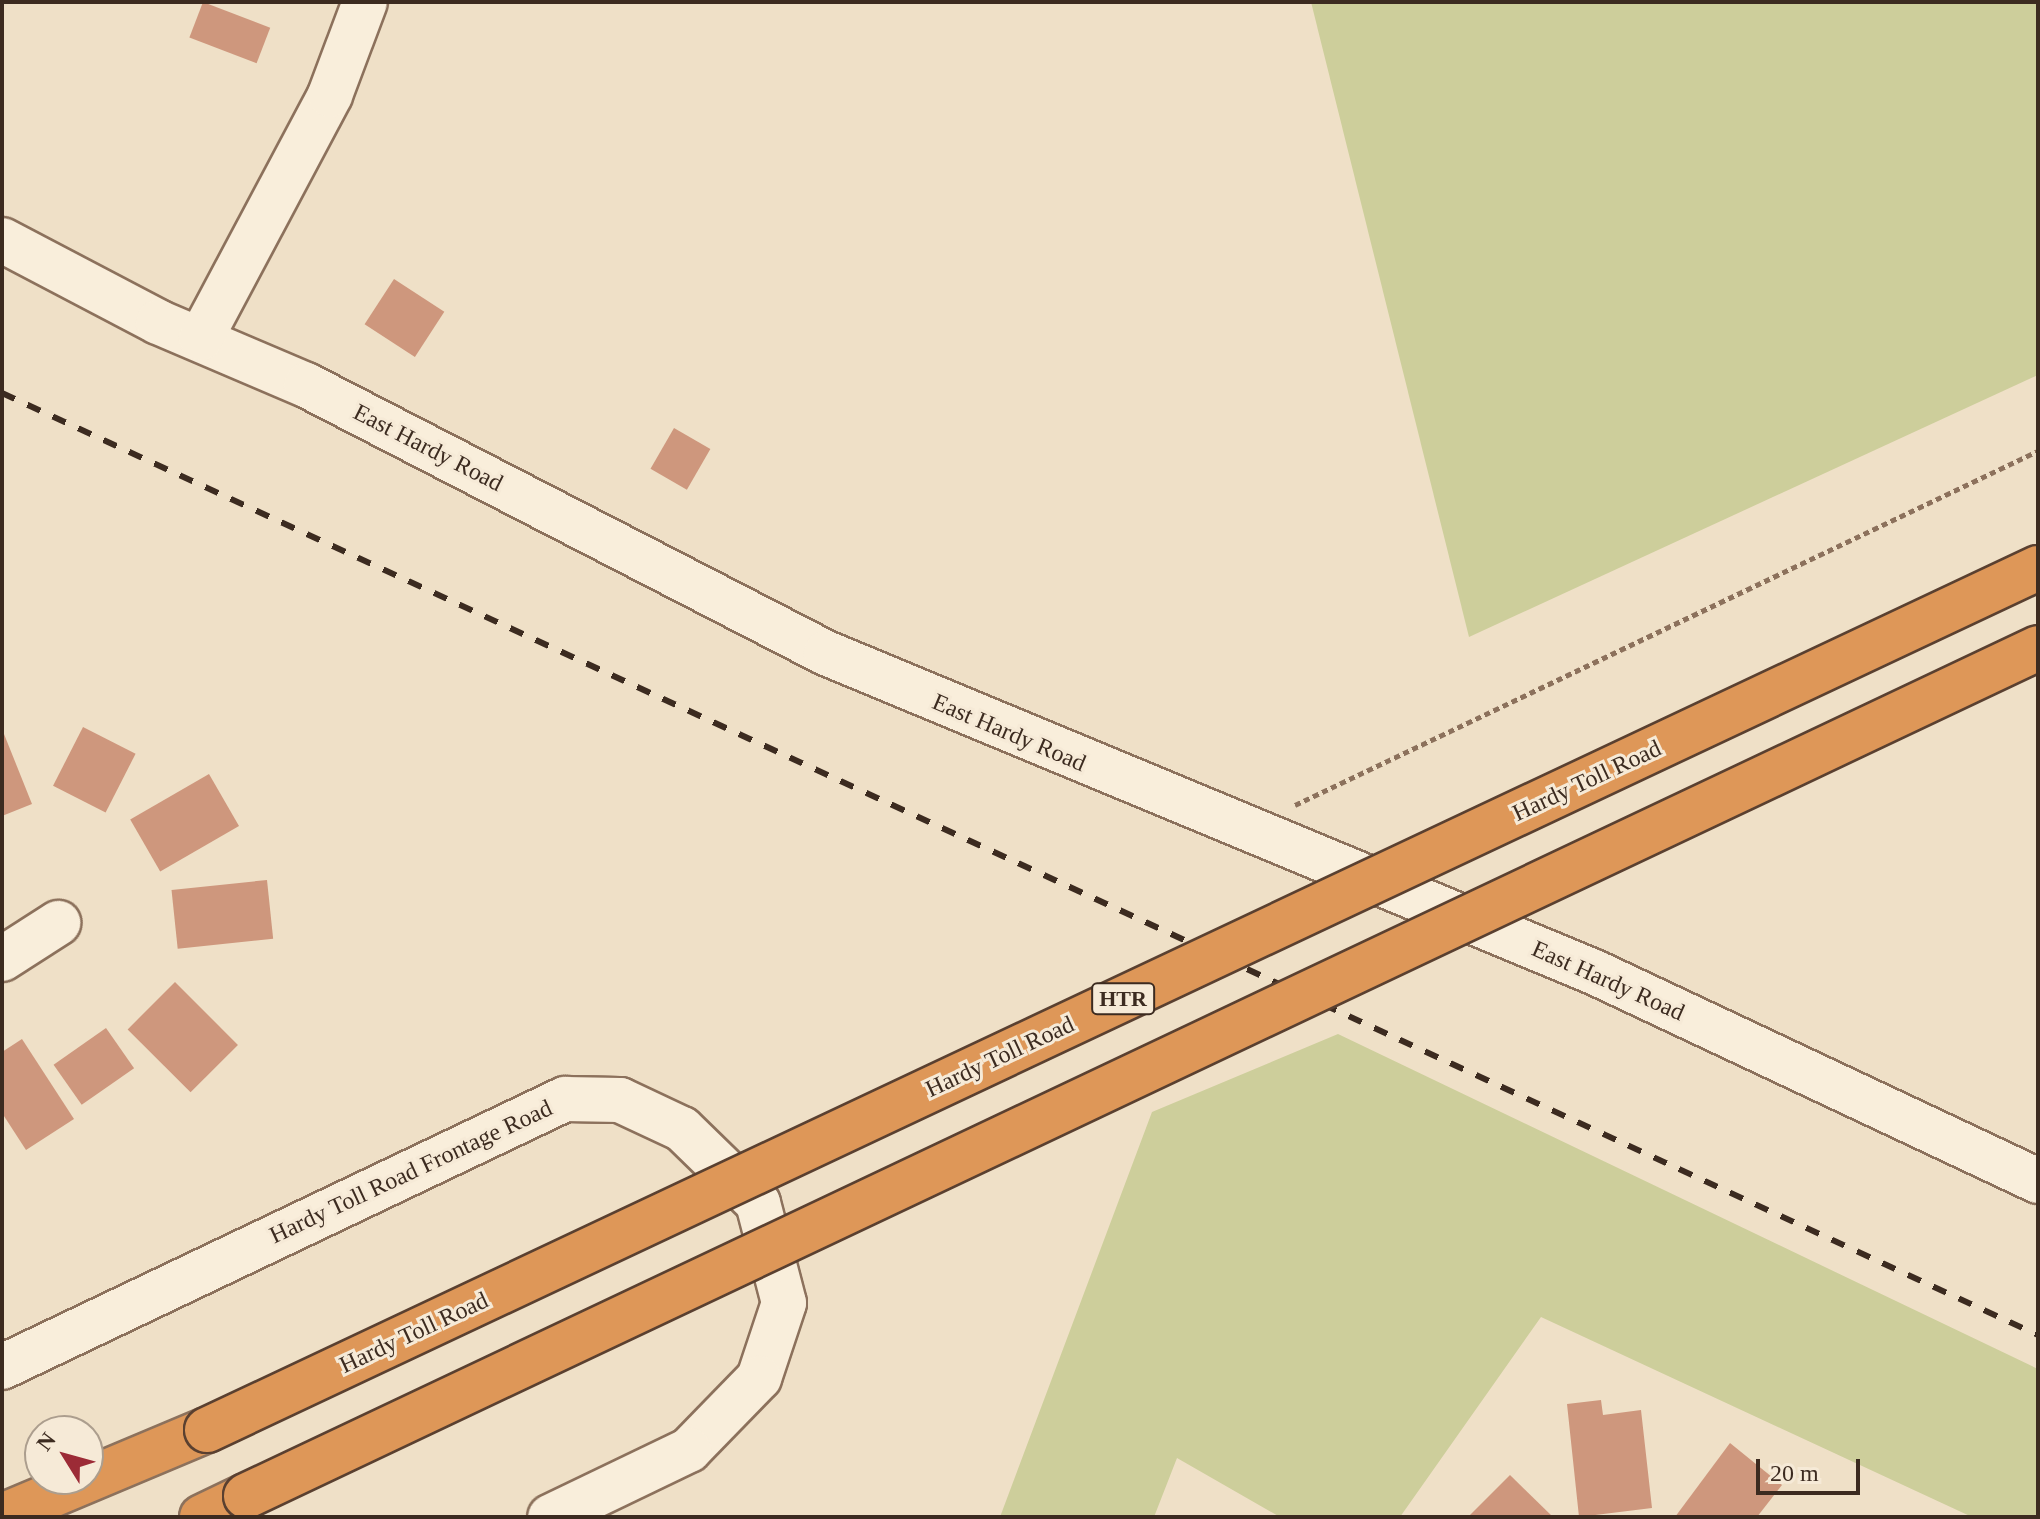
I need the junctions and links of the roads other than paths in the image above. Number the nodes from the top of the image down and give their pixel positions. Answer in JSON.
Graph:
{"nodes":[{"id":1,"x":365,"y":2,"type":"edge"},
{"id":2,"x":2,"y":240,"type":"edge"},
{"id":3,"x":201,"y":338,"type":"junction"},
{"id":4,"x":2038,"y":568,"type":"edge"},
{"id":5,"x":2038,"y":648,"type":"edge"},
{"id":6,"x":58,"y":923,"type":"dead end"},
{"id":7,"x":2,"y":959,"type":"edge"},
{"id":8,"x":2038,"y":1181,"type":"edge"},
{"id":9,"x":2,"y":1367,"type":"edge"},
{"id":10,"x":2,"y":1516,"type":"edge"},
{"id":11,"x":202,"y":1517,"type":"edge"},
{"id":12,"x":550,"y":1517,"type":"edge"}],
"edges":[{"from":1,"to":3,"type":"street"},
{"from":2,"to":3,"type":"street","name":"East Hardy Road"},
{"from":3,"to":8,"type":"street","name":"East Hardy Road"},
{"from":4,"to":10,"type":"highway","name":"Hardy Toll Road","number":"HTR","bridge":true},
{"from":5,"to":11,"type":"highway","bridge":true},
{"from":6,"to":7,"type":"street"},
{"from":9,"to":12,"type":"street","name":"Hardy Toll Road Frontage Road"}]}
